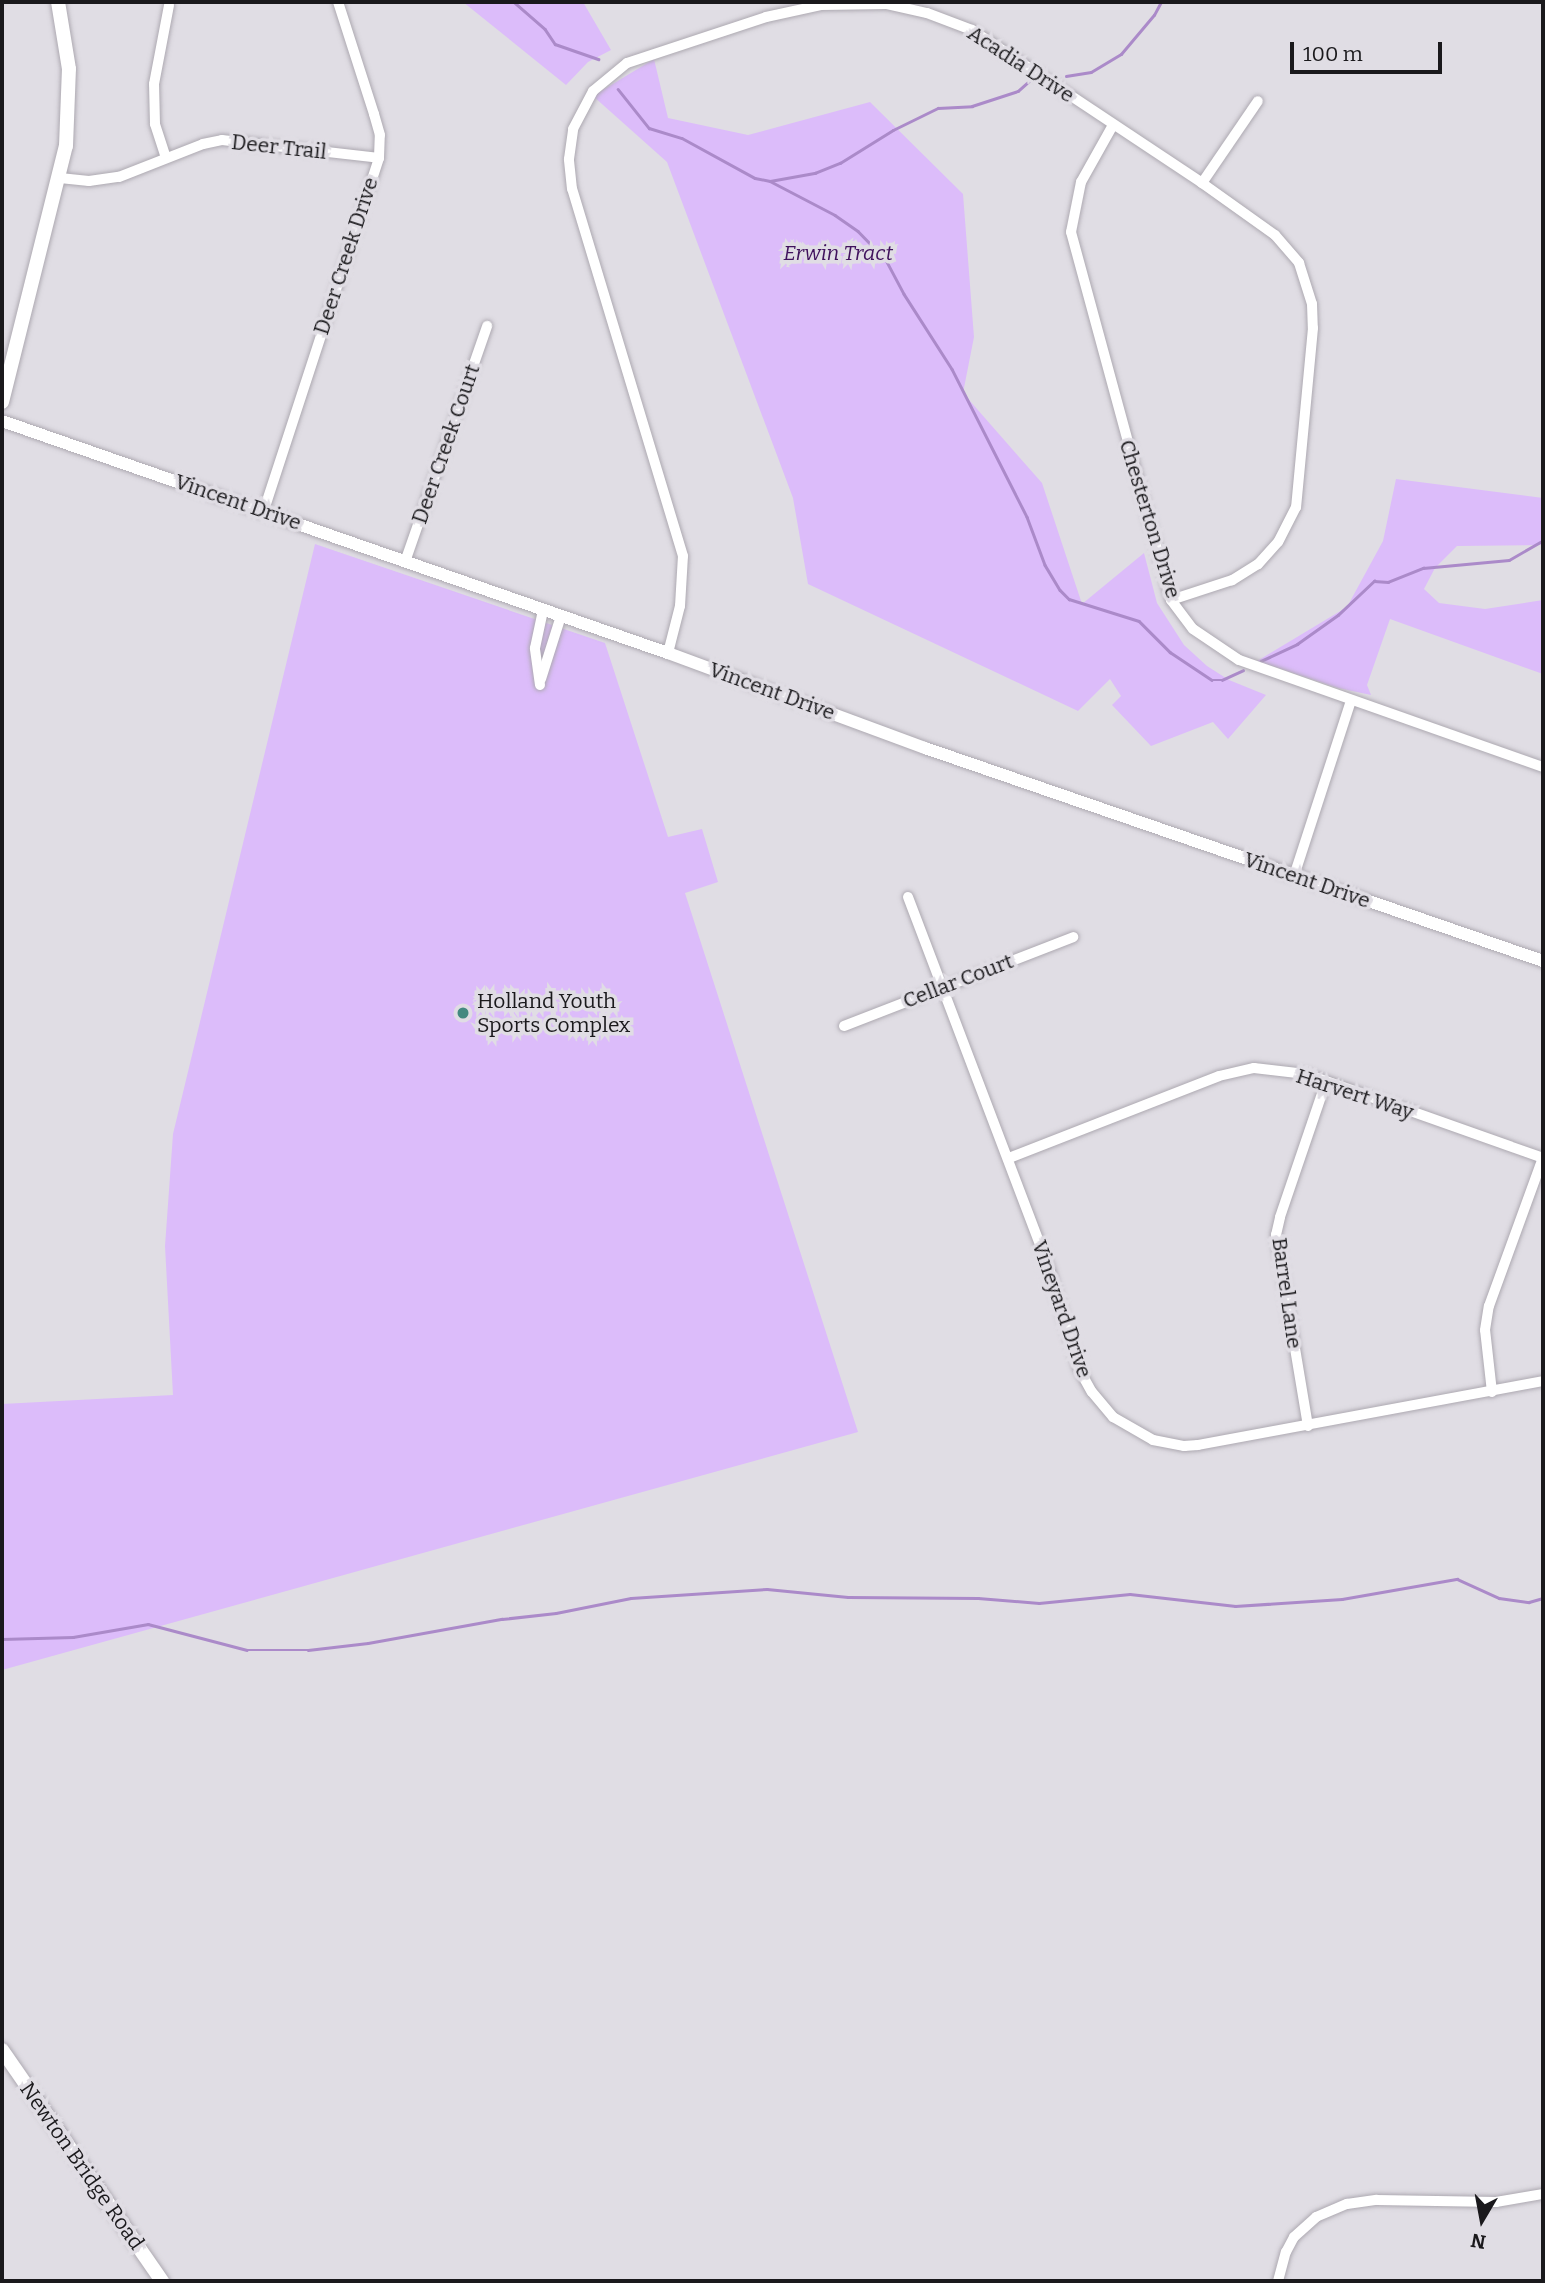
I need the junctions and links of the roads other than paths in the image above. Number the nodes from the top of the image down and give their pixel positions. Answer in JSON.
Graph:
{"nodes":[{"id":1,"x":58,"y":2,"type":"edge"},
{"id":2,"x":338,"y":2,"type":"edge"},
{"id":3,"x":169,"y":5,"type":"dead end"},
{"id":4,"x":1258,"y":101,"type":"dead end"},
{"id":5,"x":1113,"y":125,"type":"junction"},
{"id":6,"x":166,"y":158,"type":"junction"},
{"id":7,"x":379,"y":158,"type":"junction"},
{"id":8,"x":60,"y":178,"type":"junction"},
{"id":9,"x":1202,"y":183,"type":"junction"},
{"id":10,"x":488,"y":326,"type":"dead end"},
{"id":11,"x":2,"y":402,"type":"edge"},
{"id":12,"x":2,"y":421,"type":"edge"},
{"id":13,"x":264,"y":509,"type":"junction"},
{"id":14,"x":405,"y":562,"type":"junction"},
{"id":15,"x":1171,"y":600,"type":"junction"},
{"id":16,"x":543,"y":610,"type":"junction"},
{"id":17,"x":561,"y":616,"type":"junction"},
{"id":18,"x":668,"y":653,"type":"junction"},
{"id":19,"x":1351,"y":701,"type":"junction"},
{"id":20,"x":1543,"y":767,"type":"edge"},
{"id":21,"x":1294,"y":876,"type":"junction"},
{"id":22,"x":908,"y":897,"type":"dead end"},
{"id":23,"x":1073,"y":937,"type":"dead end"},
{"id":24,"x":1543,"y":961,"type":"edge"},
{"id":25,"x":942,"y":987,"type":"junction"},
{"id":26,"x":844,"y":1026,"type":"dead end"},
{"id":27,"x":1326,"y":1082,"type":"junction"},
{"id":28,"x":1009,"y":1158,"type":"junction"},
{"id":29,"x":1543,"y":1158,"type":"edge"},
{"id":30,"x":1543,"y":1381,"type":"edge"},
{"id":31,"x":1492,"y":1392,"type":"junction"},
{"id":32,"x":1308,"y":1426,"type":"junction"},
{"id":33,"x":2,"y":2050,"type":"edge"},
{"id":34,"x":1543,"y":2194,"type":"edge"},
{"id":35,"x":162,"y":2281,"type":"edge"},
{"id":36,"x":1278,"y":2281,"type":"edge"}],
"edges":[{"from":1,"to":8,"type":"main road"},
{"from":2,"to":7,"type":"street","name":"Deer Creek Drive"},
{"from":3,"to":6,"type":"street"},
{"from":4,"to":9,"type":"street"},
{"from":5,"to":9,"type":"street","name":"Acadia Drive"},
{"from":5,"to":15,"type":"street","name":"Chesterton Drive"},
{"from":5,"to":18,"type":"street","name":"Acadia Drive"},
{"from":6,"to":7,"type":"street","name":"Deer Trail"},
{"from":6,"to":8,"type":"street","name":"Deer Trail"},
{"from":7,"to":13,"type":"street","name":"Deer Creek Drive"},
{"from":8,"to":11,"type":"main road"},
{"from":9,"to":15,"type":"street","name":"Acadia Drive"},
{"from":10,"to":14,"type":"street","name":"Deer Creek Court"},
{"from":12,"to":13,"type":"street","name":"Vincent Drive"},
{"from":13,"to":14,"type":"street","name":"Vincent Drive"},
{"from":14,"to":16,"type":"street","name":"Vincent Drive"},
{"from":15,"to":19,"type":"street","name":"Chesterton Drive"},
{"from":16,"to":17,"type":"street","name":"Vincent Drive"},
{"from":16,"to":17,"type":"street"},
{"from":17,"to":18,"type":"street","name":"Vincent Drive"},
{"from":18,"to":21,"type":"street","name":"Vincent Drive"},
{"from":19,"to":20,"type":"street","name":"Chesterton Drive"},
{"from":19,"to":21,"type":"street"},
{"from":21,"to":24,"type":"street","name":"Vincent Drive"},
{"from":22,"to":25,"type":"street","name":"Vineyard Drive"},
{"from":23,"to":25,"type":"street","name":"Cellar Court"},
{"from":25,"to":26,"type":"street","name":"Cellar Court"},
{"from":25,"to":28,"type":"street","name":"Vineyard Drive"},
{"from":27,"to":28,"type":"street","name":"Harvert Way"},
{"from":27,"to":29,"type":"street","name":"Harvert Way"},
{"from":27,"to":32,"type":"street","name":"Barrel Lane"},
{"from":28,"to":32,"type":"street","name":"Vineyard Drive"},
{"from":29,"to":31,"type":"street"},
{"from":30,"to":31,"type":"street","name":"Vineyard Drive"},
{"from":31,"to":32,"type":"street","name":"Vineyard Drive"},
{"from":33,"to":35,"type":"main road","name":"Newton Bridge Road"},
{"from":34,"to":36,"type":"street"}]}
